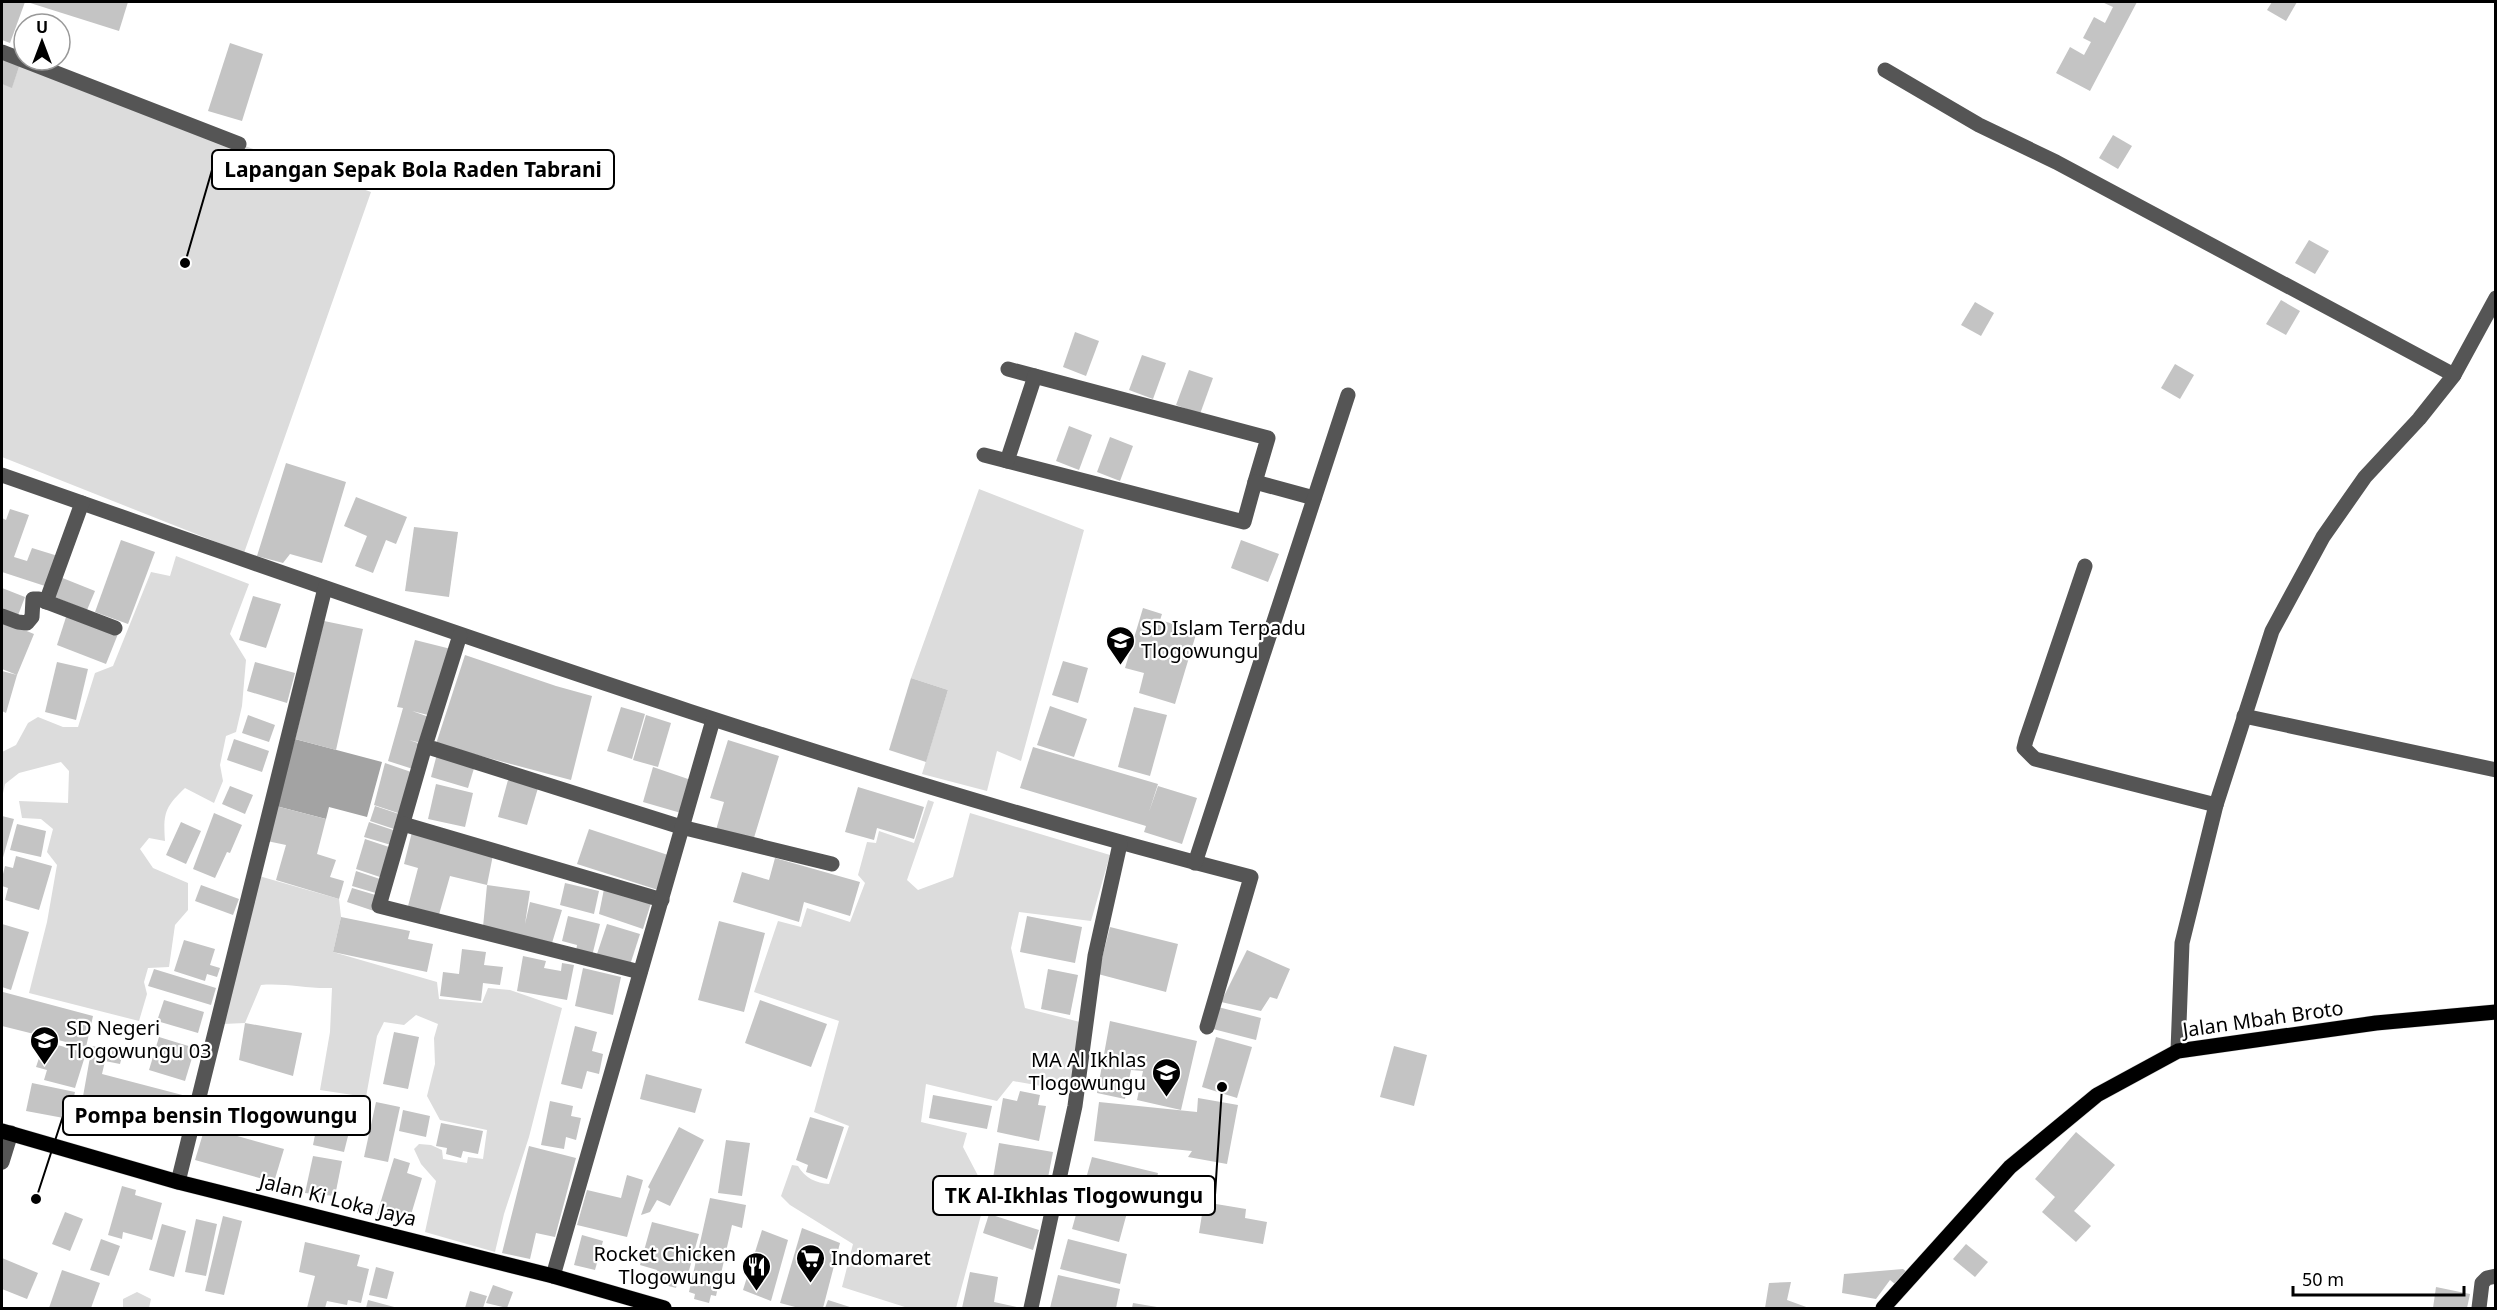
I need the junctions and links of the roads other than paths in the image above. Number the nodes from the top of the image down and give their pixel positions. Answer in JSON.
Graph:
{"nodes":[{"id":1,"x":2,"y":52,"type":"edge"},
{"id":2,"x":1885,"y":70,"type":"dead end"},
{"id":3,"x":239,"y":144,"type":"dead end"},
{"id":4,"x":2496,"y":298,"type":"edge"},
{"id":5,"x":1008,"y":369,"type":"dead end"},
{"id":6,"x":2454,"y":375,"type":"junction"},
{"id":7,"x":1035,"y":376,"type":"junction"},
{"id":8,"x":1348,"y":395,"type":"dead end"},
{"id":9,"x":984,"y":455,"type":"dead end"},
{"id":10,"x":1007,"y":461,"type":"junction"},
{"id":11,"x":2,"y":475,"type":"edge"},
{"id":12,"x":1255,"y":482,"type":"junction"},
{"id":13,"x":1314,"y":498,"type":"junction"},
{"id":14,"x":82,"y":503,"type":"junction"},
{"id":15,"x":2085,"y":566,"type":"dead end"},
{"id":16,"x":325,"y":588,"type":"junction"},
{"id":17,"x":46,"y":602,"type":"junction"},
{"id":18,"x":2,"y":616,"type":"edge"},
{"id":19,"x":115,"y":628,"type":"dead end"},
{"id":20,"x":460,"y":636,"type":"junction"},
{"id":21,"x":2244,"y":716,"type":"junction"},
{"id":22,"x":714,"y":720,"type":"junction"},
{"id":23,"x":425,"y":746,"type":"junction"},
{"id":24,"x":2496,"y":770,"type":"edge"},
{"id":25,"x":2216,"y":805,"type":"junction"},
{"id":26,"x":403,"y":824,"type":"junction"},
{"id":27,"x":681,"y":827,"type":"junction"},
{"id":28,"x":1120,"y":844,"type":"junction"},
{"id":29,"x":1195,"y":863,"type":"junction"},
{"id":30,"x":832,"y":864,"type":"dead end"},
{"id":31,"x":662,"y":900,"type":"junction"},
{"id":32,"x":640,"y":972,"type":"junction"},
{"id":33,"x":2496,"y":1012,"type":"edge"},
{"id":34,"x":1206,"y":1027,"type":"dead end"},
{"id":35,"x":2178,"y":1051,"type":"junction"},
{"id":36,"x":6,"y":1132,"type":"edge"},
{"id":37,"x":2,"y":1162,"type":"edge"},
{"id":38,"x":178,"y":1182,"type":"junction"},
{"id":39,"x":553,"y":1276,"type":"junction"},
{"id":40,"x":2496,"y":1276,"type":"edge"},
{"id":41,"x":664,"y":1308,"type":"edge"},
{"id":42,"x":1031,"y":1308,"type":"edge"},
{"id":43,"x":1883,"y":1308,"type":"edge"},
{"id":44,"x":2479,"y":1308,"type":"edge"}],
"edges":[{"from":1,"to":3,"type":"street"},
{"from":2,"to":6,"type":"street"},
{"from":4,"to":6,"type":"street"},
{"from":5,"to":7,"type":"street"},
{"from":6,"to":21,"type":"street"},
{"from":7,"to":10,"type":"street"},
{"from":7,"to":12,"type":"street"},
{"from":8,"to":13,"type":"street"},
{"from":9,"to":10,"type":"street"},
{"from":10,"to":12,"type":"street"},
{"from":11,"to":14,"type":"street"},
{"from":12,"to":13,"type":"street"},
{"from":13,"to":29,"type":"street"},
{"from":14,"to":16,"type":"street"},
{"from":14,"to":17,"type":"street"},
{"from":15,"to":25,"type":"street"},
{"from":16,"to":20,"type":"street"},
{"from":16,"to":38,"type":"street"},
{"from":17,"to":18,"type":"street"},
{"from":17,"to":19,"type":"street"},
{"from":20,"to":22,"type":"street"},
{"from":20,"to":23,"type":"street"},
{"from":21,"to":24,"type":"street"},
{"from":21,"to":25,"type":"street"},
{"from":22,"to":27,"type":"street"},
{"from":22,"to":28,"type":"street"},
{"from":23,"to":26,"type":"street"},
{"from":23,"to":27,"type":"street"},
{"from":25,"to":35,"type":"street"},
{"from":26,"to":31,"type":"street"},
{"from":26,"to":32,"type":"street"},
{"from":27,"to":30,"type":"street"},
{"from":27,"to":31,"type":"street"},
{"from":28,"to":29,"type":"street"},
{"from":28,"to":42,"type":"street"},
{"from":29,"to":34,"type":"street"},
{"from":31,"to":32,"type":"street"},
{"from":32,"to":39,"type":"street"},
{"from":33,"to":35,"type":"main road","name":"Jalan Mbah Broto"},
{"from":35,"to":43,"type":"main road","name":"Jalan Mbah Broto"},
{"from":36,"to":37,"type":"street"},
{"from":36,"to":38,"type":"main road","name":"Jalan Ki Loka Jaya"},
{"from":38,"to":39,"type":"main road","name":"Jalan Ki Loka Jaya"},
{"from":39,"to":41,"type":"main road","name":"Jalan Ki Loka Jaya"},
{"from":40,"to":44,"type":"street"}]}
